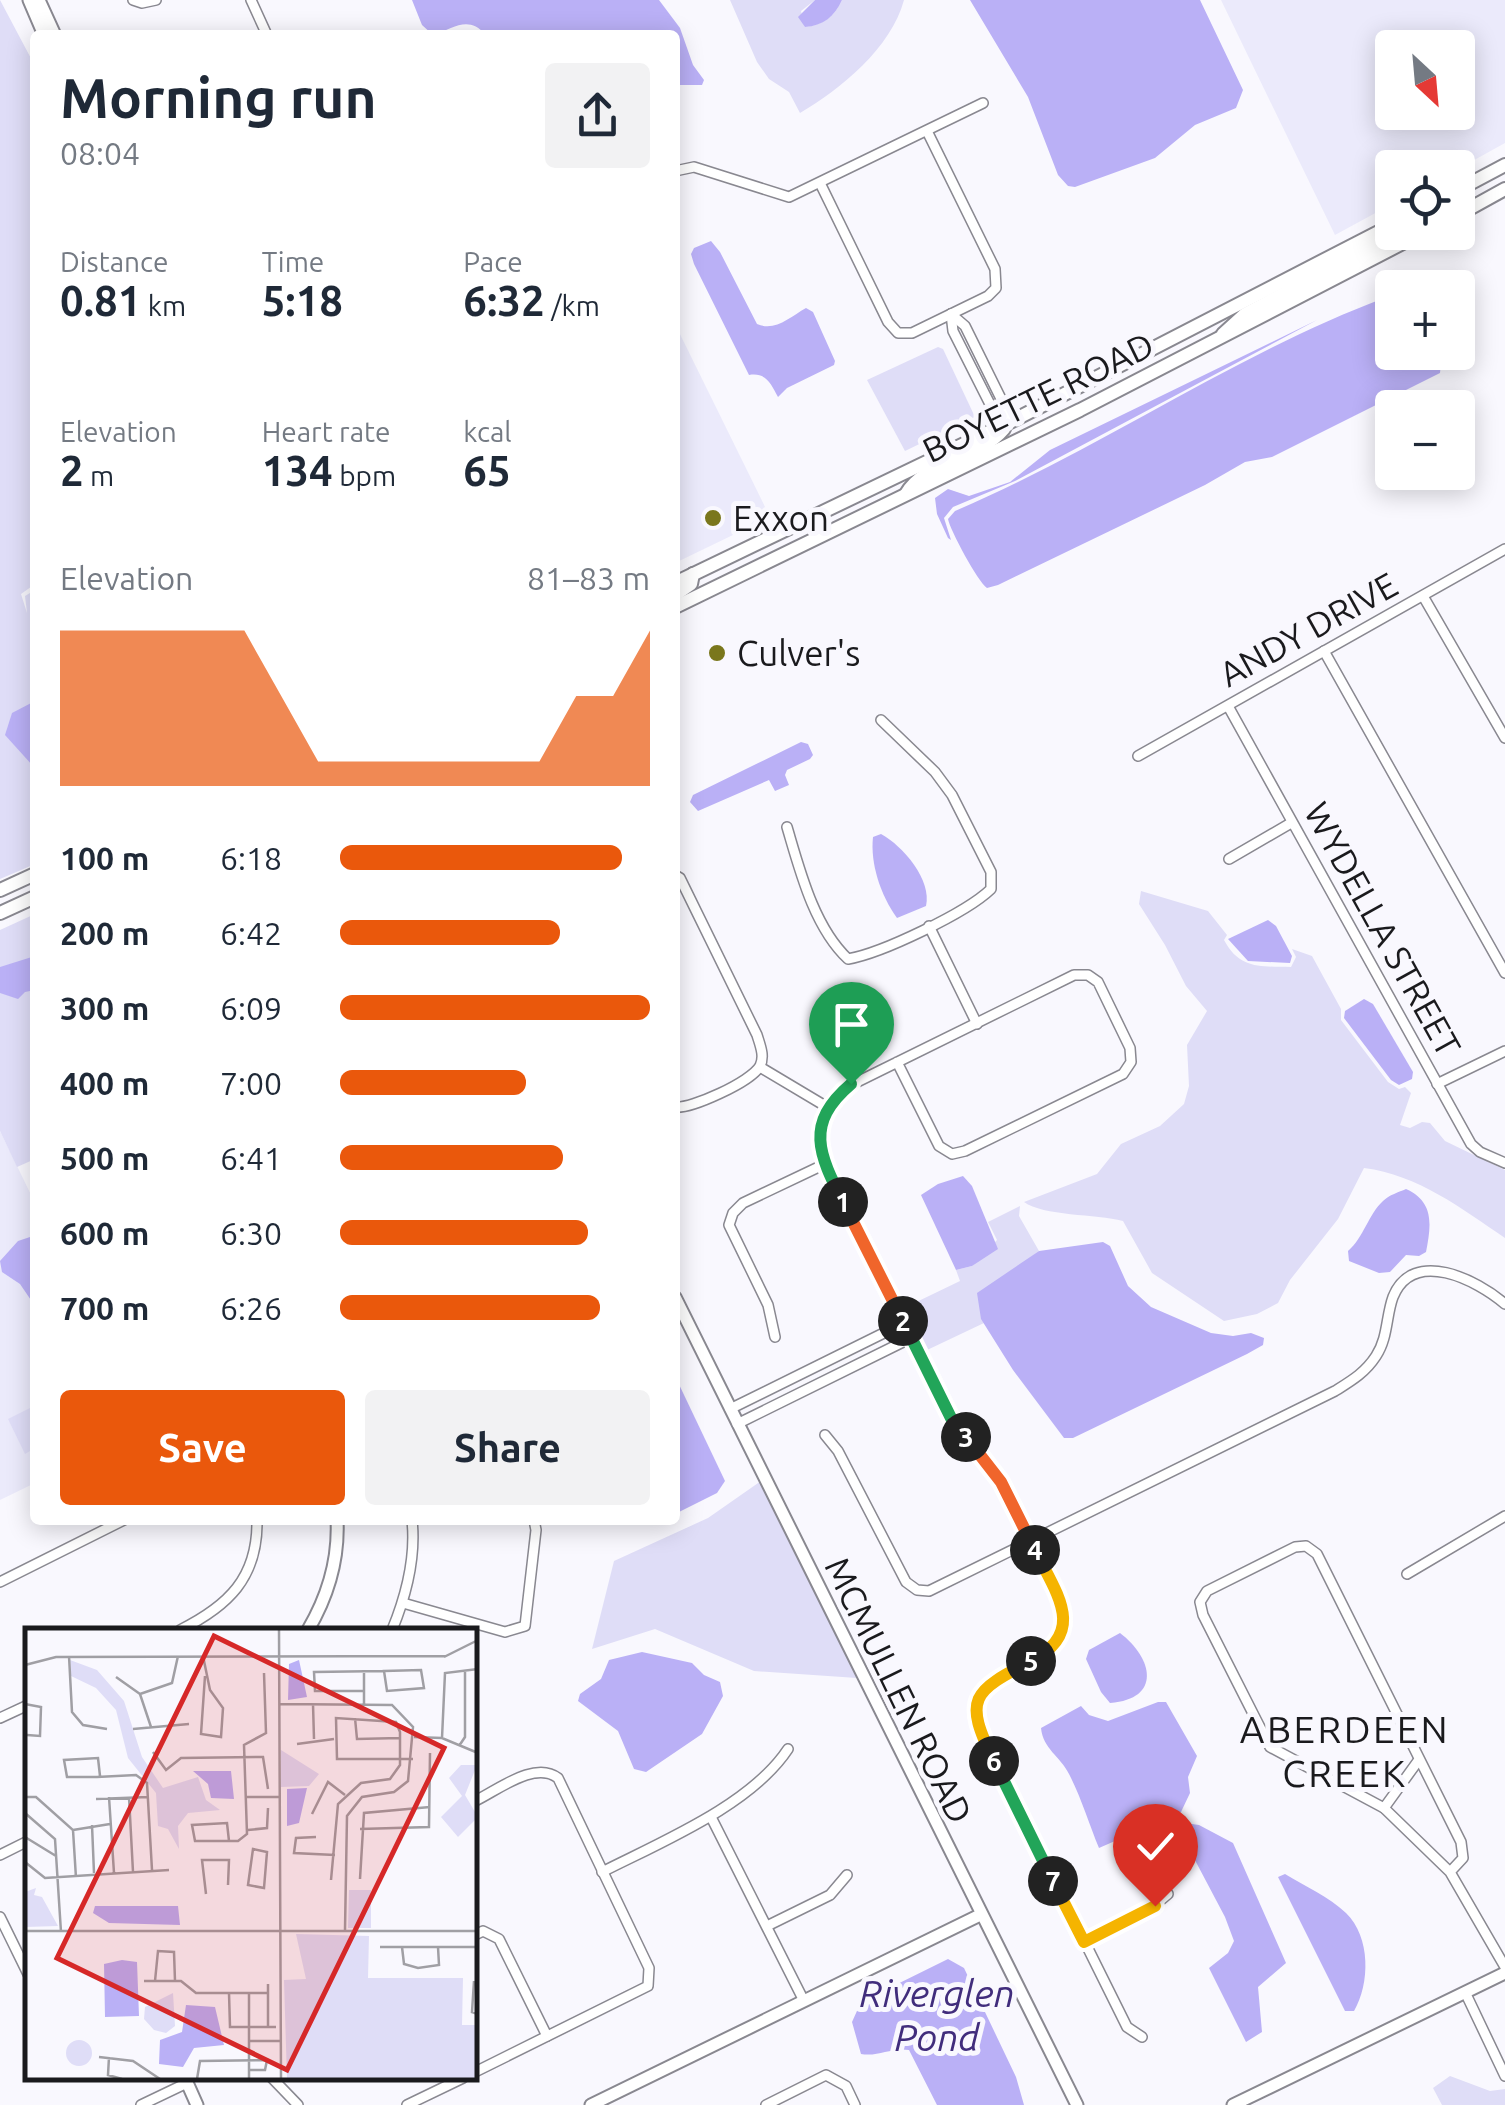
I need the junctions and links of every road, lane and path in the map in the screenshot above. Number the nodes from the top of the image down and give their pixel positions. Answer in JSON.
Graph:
{"nodes":[{"id":1,"x":29,"y":0,"type":"edge"},
{"id":2,"x":39,"y":0,"type":"edge"},
{"id":3,"x":133,"y":0,"type":"edge"},
{"id":4,"x":156,"y":0,"type":"edge"},
{"id":5,"x":251,"y":0,"type":"edge"},
{"id":6,"x":42,"y":30,"type":"edge"},
{"id":7,"x":52,"y":30,"type":"edge"},
{"id":8,"x":266,"y":30,"type":"edge"},
{"id":9,"x":983,"y":103,"type":"dead end"},
{"id":10,"x":927,"y":130,"type":"junction"},
{"id":11,"x":1505,"y":165,"type":"edge"},
{"id":12,"x":680,"y":170,"type":"edge"},
{"id":13,"x":1475,"y":181,"type":"edge"},
{"id":14,"x":820,"y":184,"type":"junction"},
{"id":15,"x":1505,"y":190,"type":"edge"},
{"id":16,"x":1475,"y":206,"type":"edge"},
{"id":17,"x":1375,"y":234,"type":"edge"},
{"id":18,"x":1375,"y":246,"type":"edge"},
{"id":19,"x":1390,"y":250,"type":"edge"},
{"id":20,"x":951,"y":314,"type":"junction"},
{"id":21,"x":1219,"y":340,"type":"junction"},
{"id":22,"x":1007,"y":423,"type":"junction"},
{"id":23,"x":905,"y":496,"type":"junction"},
{"id":24,"x":1505,"y":550,"type":"edge"},
{"id":25,"x":693,"y":574,"type":"junction"},
{"id":26,"x":680,"y":580,"type":"edge"},
{"id":27,"x":729,"y":581,"type":"junction"},
{"id":28,"x":680,"y":592,"type":"edge"},
{"id":29,"x":1423,"y":596,"type":"junction"},
{"id":30,"x":680,"y":604,"type":"edge"},
{"id":31,"x":1324,"y":651,"type":"junction"},
{"id":32,"x":1228,"y":706,"type":"junction"},
{"id":33,"x":882,"y":720,"type":"dead end"},
{"id":34,"x":1505,"y":738,"type":"edge"},
{"id":35,"x":1138,"y":756,"type":"dead end"},
{"id":36,"x":1292,"y":824,"type":"junction"},
{"id":37,"x":787,"y":827,"type":"dead end"},
{"id":38,"x":1229,"y":858,"type":"dead end"},
{"id":39,"x":30,"y":876,"type":"edge"},
{"id":40,"x":680,"y":878,"type":"edge"},
{"id":41,"x":0,"y":890,"type":"edge"},
{"id":42,"x":30,"y":899,"type":"edge"},
{"id":43,"x":0,"y":913,"type":"edge"},
{"id":44,"x":929,"y":926,"type":"junction"},
{"id":45,"x":1505,"y":973,"type":"edge"},
{"id":46,"x":976,"y":1024,"type":"junction"},
{"id":47,"x":1505,"y":1050,"type":"edge"},
{"id":48,"x":897,"y":1062,"type":"junction"},
{"id":49,"x":760,"y":1067,"type":"junction"},
{"id":50,"x":1437,"y":1084,"type":"junction"},
{"id":51,"x":680,"y":1107,"type":"edge"},
{"id":52,"x":827,"y":1107,"type":"junction"},
{"id":53,"x":1505,"y":1163,"type":"edge"},
{"id":54,"x":824,"y":1164,"type":"junction"},
{"id":55,"x":1505,"y":1304,"type":"edge"},
{"id":56,"x":680,"y":1307,"type":"edge"},
{"id":57,"x":904,"y":1323,"type":"junction"},
{"id":58,"x":776,"y":1336,"type":"dead end"},
{"id":59,"x":911,"y":1338,"type":"junction"},
{"id":60,"x":730,"y":1409,"type":"junction"},
{"id":61,"x":738,"y":1424,"type":"junction"},
{"id":62,"x":824,"y":1434,"type":"dead end"},
{"id":63,"x":1505,"y":1516,"type":"edge"},
{"id":64,"x":114,"y":1525,"type":"edge"},
{"id":65,"x":257,"y":1525,"type":"edge"},
{"id":66,"x":337,"y":1525,"type":"edge"},
{"id":67,"x":412,"y":1525,"type":"edge"},
{"id":68,"x":535,"y":1525,"type":"edge"},
{"id":69,"x":1031,"y":1540,"type":"junction"},
{"id":70,"x":1407,"y":1574,"type":"dead end"},
{"id":71,"x":0,"y":1582,"type":"edge"},
{"id":72,"x":403,"y":1603,"type":"junction"},
{"id":73,"x":184,"y":1628,"type":"edge"},
{"id":74,"x":309,"y":1628,"type":"edge"},
{"id":75,"x":393,"y":1628,"type":"edge"},
{"id":76,"x":25,"y":1706,"type":"edge"},
{"id":77,"x":0,"y":1718,"type":"edge"},
{"id":78,"x":788,"y":1749,"type":"dead end"},
{"id":79,"x":1418,"y":1761,"type":"junction"},
{"id":80,"x":478,"y":1800,"type":"edge"},
{"id":81,"x":1384,"y":1808,"type":"junction"},
{"id":82,"x":711,"y":1816,"type":"junction"},
{"id":83,"x":25,"y":1842,"type":"edge"},
{"id":84,"x":0,"y":1855,"type":"edge"},
{"id":85,"x":602,"y":1872,"type":"junction"},
{"id":86,"x":1450,"y":1872,"type":"junction"},
{"id":87,"x":847,"y":1874,"type":"dead end"},
{"id":88,"x":1168,"y":1894,"type":"dead end"},
{"id":89,"x":980,"y":1915,"type":"junction"},
{"id":90,"x":0,"y":1918,"type":"edge"},
{"id":91,"x":767,"y":1926,"type":"junction"},
{"id":92,"x":478,"y":1934,"type":"edge"},
{"id":93,"x":1084,"y":1942,"type":"junction"},
{"id":94,"x":25,"y":1968,"type":"edge"},
{"id":95,"x":1505,"y":1970,"type":"edge"},
{"id":96,"x":1465,"y":1992,"type":"junction"},
{"id":97,"x":803,"y":1999,"type":"junction"},
{"id":98,"x":547,"y":2036,"type":"junction"},
{"id":99,"x":1142,"y":2037,"type":"dead end"},
{"id":100,"x":478,"y":2070,"type":"edge"},
{"id":101,"x":1505,"y":2076,"type":"edge"},
{"id":102,"x":186,"y":2080,"type":"edge"},
{"id":103,"x":274,"y":2080,"type":"edge"},
{"id":104,"x":459,"y":2080,"type":"edge"},
{"id":105,"x":142,"y":2105,"type":"edge"},
{"id":106,"x":198,"y":2105,"type":"edge"},
{"id":107,"x":298,"y":2105,"type":"edge"},
{"id":108,"x":407,"y":2105,"type":"edge"},
{"id":109,"x":591,"y":2105,"type":"edge"},
{"id":110,"x":766,"y":2105,"type":"edge"},
{"id":111,"x":854,"y":2105,"type":"edge"},
{"id":112,"x":1076,"y":2105,"type":"edge"},
{"id":113,"x":1233,"y":2105,"type":"edge"}],
"edges":[{"from":1,"to":6,"type":"street"},
{"from":2,"to":7,"type":"street"},
{"from":3,"to":4,"type":"street"},
{"from":5,"to":8,"type":"street"},
{"from":9,"to":10,"type":"street"},
{"from":10,"to":14,"type":"street"},
{"from":10,"to":20,"type":"street"},
{"from":11,"to":13,"type":"main road"},
{"from":12,"to":14,"type":"street"},
{"from":14,"to":20,"type":"street"},
{"from":15,"to":16,"type":"main road"},
{"from":17,"to":22,"type":"main road","name":"BOYETTE ROAD"},
{"from":18,"to":21,"type":"main road"},
{"from":19,"to":21,"type":"main road","name":"BOYETTE ROAD"},
{"from":20,"to":22,"type":"street"},
{"from":21,"to":23,"type":"main road","name":"BOYETTE ROAD"},
{"from":22,"to":23,"type":"main road"},
{"from":22,"to":25,"type":"main road","name":"BOYETTE ROAD"},
{"from":23,"to":27,"type":"main road","name":"BOYETTE ROAD"},
{"from":24,"to":29,"type":"street","name":"ANDY DRIVE"},
{"from":25,"to":26,"type":"main road","name":"BOYETTE ROAD"},
{"from":25,"to":27,"type":"main road"},
{"from":25,"to":28,"type":"main road"},
{"from":27,"to":30,"type":"main road","name":"BOYETTE ROAD"},
{"from":29,"to":31,"type":"street","name":"ANDY DRIVE"},
{"from":29,"to":34,"type":"street"},
{"from":31,"to":32,"type":"street","name":"ANDY DRIVE"},
{"from":31,"to":45,"type":"street"},
{"from":32,"to":35,"type":"street","name":"ANDY DRIVE"},
{"from":32,"to":36,"type":"street","name":"WYDELLA STREET"},
{"from":33,"to":44,"type":"street"},
{"from":36,"to":38,"type":"street"},
{"from":36,"to":50,"type":"street","name":"WYDELLA STREET"},
{"from":37,"to":44,"type":"street"},
{"from":39,"to":41,"type":"main road"},
{"from":40,"to":49,"type":"street"},
{"from":42,"to":43,"type":"main road"},
{"from":44,"to":46,"type":"street"},
{"from":46,"to":48,"type":"street"},
{"from":46,"to":48,"type":"street"},
{"from":47,"to":50,"type":"street"},
{"from":48,"to":52,"type":"street"},
{"from":49,"to":51,"type":"street"},
{"from":49,"to":52,"type":"street"},
{"from":50,"to":53,"type":"street","name":"WYDELLA STREET"},
{"from":52,"to":54,"type":"street"},
{"from":54,"to":57,"type":"street"},
{"from":54,"to":58,"type":"street"},
{"from":55,"to":69,"type":"street"},
{"from":56,"to":60,"type":"street","name":"MCMULLEN ROAD"},
{"from":57,"to":59,"type":"street"},
{"from":57,"to":60,"type":"street"},
{"from":59,"to":61,"type":"street"},
{"from":59,"to":69,"type":"street"},
{"from":60,"to":61,"type":"street","name":"MCMULLEN ROAD"},
{"from":61,"to":89,"type":"street","name":"MCMULLEN ROAD"},
{"from":62,"to":69,"type":"street"},
{"from":63,"to":70,"type":"street"},
{"from":64,"to":71,"type":"street"},
{"from":65,"to":73,"type":"street"},
{"from":66,"to":74,"type":"street"},
{"from":67,"to":72,"type":"street"},
{"from":68,"to":72,"type":"street"},
{"from":69,"to":93,"type":"street"},
{"from":72,"to":75,"type":"street"},
{"from":76,"to":77,"type":"street"},
{"from":78,"to":82,"type":"street"},
{"from":79,"to":81,"type":"street"},
{"from":79,"to":81,"type":"street"},
{"from":79,"to":86,"type":"street"},
{"from":80,"to":85,"type":"street"},
{"from":81,"to":86,"type":"street"},
{"from":82,"to":85,"type":"street"},
{"from":82,"to":91,"type":"street"},
{"from":83,"to":84,"type":"street"},
{"from":85,"to":98,"type":"street"},
{"from":86,"to":95,"type":"street"},
{"from":87,"to":91,"type":"street"},
{"from":88,"to":93,"type":"street"},
{"from":89,"to":97,"type":"street"},
{"from":89,"to":112,"type":"street","name":"MCMULLEN ROAD"},
{"from":90,"to":94,"type":"street"},
{"from":91,"to":97,"type":"street"},
{"from":92,"to":98,"type":"street"},
{"from":93,"to":99,"type":"street"},
{"from":95,"to":96,"type":"street"},
{"from":96,"to":101,"type":"street"},
{"from":96,"to":113,"type":"street"},
{"from":97,"to":109,"type":"street"},
{"from":98,"to":100,"type":"street"},
{"from":102,"to":105,"type":"street"},
{"from":102,"to":106,"type":"street"},
{"from":103,"to":107,"type":"street"},
{"from":104,"to":108,"type":"street"},
{"from":110,"to":111,"type":"street"}]}
